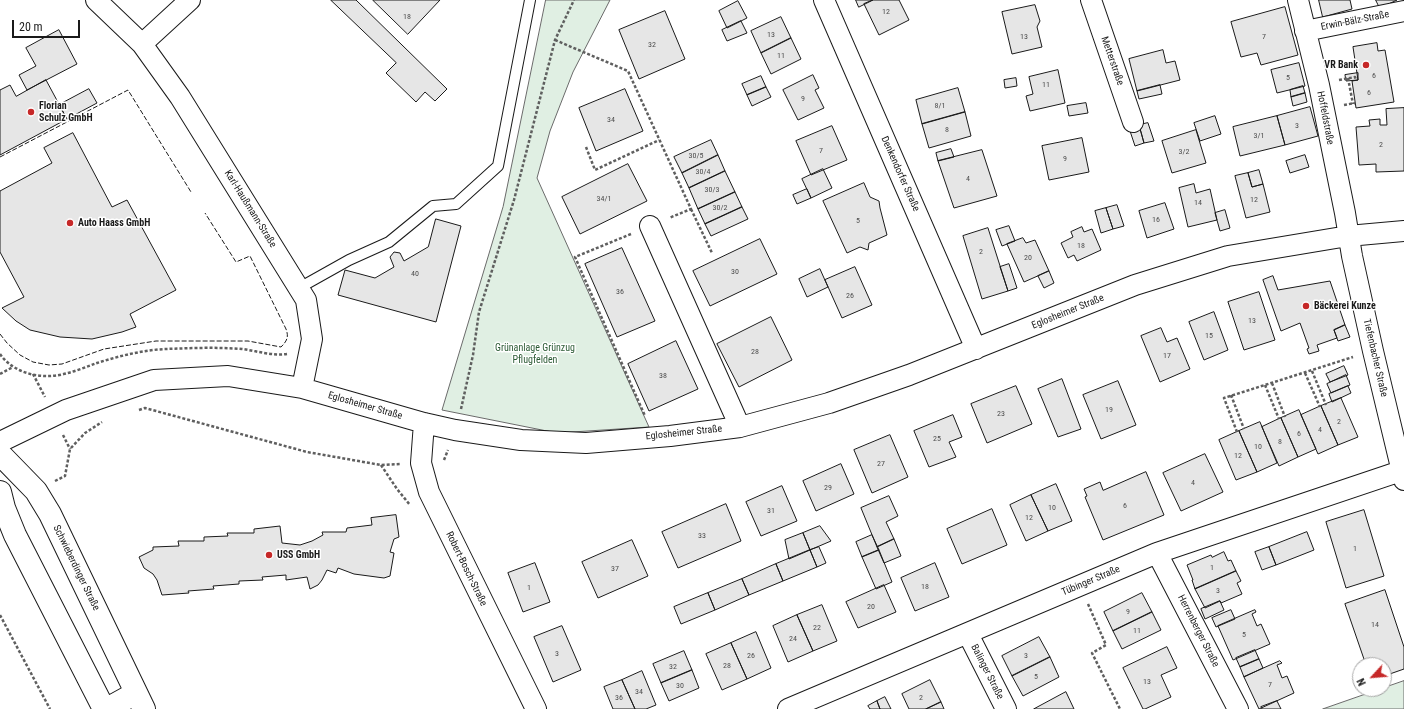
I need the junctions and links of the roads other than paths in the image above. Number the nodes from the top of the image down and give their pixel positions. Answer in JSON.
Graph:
{"nodes":[{"id":1,"x":96,"y":0,"type":"edge"},
{"id":2,"x":190,"y":0,"type":"edge"},
{"id":3,"x":530,"y":0,"type":"edge"},
{"id":4,"x":824,"y":0,"type":"edge"},
{"id":5,"x":1091,"y":0,"type":"edge"},
{"id":6,"x":1298,"y":0,"type":"edge"},
{"id":7,"x":1404,"y":12,"type":"edge"},
{"id":8,"x":1305,"y":31,"type":"junction"},
{"id":9,"x":142,"y":44,"type":"junction"},
{"id":10,"x":1133,"y":122,"type":"dead end"},
{"id":11,"x":650,"y":226,"type":"dead end"},
{"id":12,"x":1404,"y":231,"type":"edge"},
{"id":13,"x":1348,"y":236,"type":"junction"},
{"id":14,"x":299,"y":288,"type":"junction"},
{"id":15,"x":976,"y":348,"type":"junction"},
{"id":16,"x":302,"y":388,"type":"junction"},
{"id":17,"x":424,"y":423,"type":"junction"},
{"id":18,"x":740,"y":427,"type":"junction"},
{"id":19,"x":0,"y":442,"type":"edge"},
{"id":20,"x":0,"y":454,"type":"edge"},
{"id":21,"x":1403,"y":475,"type":"edge"},
{"id":22,"x":0,"y":492,"type":"edge"},
{"id":23,"x":1157,"y":553,"type":"junction"},
{"id":24,"x":968,"y":634,"type":"junction"},
{"id":25,"x":140,"y":701,"type":"edge"},
{"id":26,"x":105,"y":709,"type":"edge"},
{"id":27,"x":536,"y":709,"type":"edge"},
{"id":28,"x":788,"y":709,"type":"edge"},
{"id":29,"x":1006,"y":709,"type":"edge"},
{"id":30,"x":1238,"y":709,"type":"edge"}],
"edges":[{"from":1,"to":9,"type":"street","name":"Karl-Haußmann-Straße"},
{"from":2,"to":9,"type":"street"},
{"from":3,"to":14,"type":"lane"},
{"from":4,"to":15,"type":"street","name":"Denkendorfer Straße"},
{"from":5,"to":10,"type":"street","name":"Metterstraße"},
{"from":6,"to":8,"type":"street","name":"Hoffeldstraße"},
{"from":7,"to":8,"type":"street","name":"Erwin-Bälz-Straße"},
{"from":8,"to":13,"type":"street","name":"Hoffeldstraße"},
{"from":9,"to":14,"type":"street","name":"Karl-Haußmann-Straße"},
{"from":11,"to":18,"type":"street"},
{"from":12,"to":13,"type":"street","name":"Eglosheimer Straße"},
{"from":13,"to":15,"type":"street","name":"Eglosheimer Straße"},
{"from":13,"to":21,"type":"street","name":"Tiefenbacher Straße"},
{"from":14,"to":16,"type":"street","name":"Karl-Haußmann-Straße"},
{"from":15,"to":18,"type":"street","name":"Eglosheimer Straße"},
{"from":16,"to":17,"type":"street","name":"Eglosheimer Straße"},
{"from":16,"to":19,"type":"street","name":"Eglosheimer Straße"},
{"from":17,"to":18,"type":"street","name":"Eglosheimer Straße"},
{"from":17,"to":27,"type":"street","name":"Robert-Bosch-Straße"},
{"from":20,"to":25,"type":"main road","name":"Schwieberdinger Straße"},
{"from":21,"to":23,"type":"street","name":"Tübinger Straße"},
{"from":22,"to":26,"type":"main road","name":"Schwieberdinger Straße"},
{"from":23,"to":24,"type":"street","name":"Tübinger Straße"},
{"from":23,"to":30,"type":"street","name":"Herrenberger Straße"},
{"from":24,"to":28,"type":"street","name":"Tübinger Straße"},
{"from":24,"to":29,"type":"street","name":"Balinger Straße"},
{"from":25,"to":26,"type":"main road","name":"Schwieberdinger Straße"}]}
